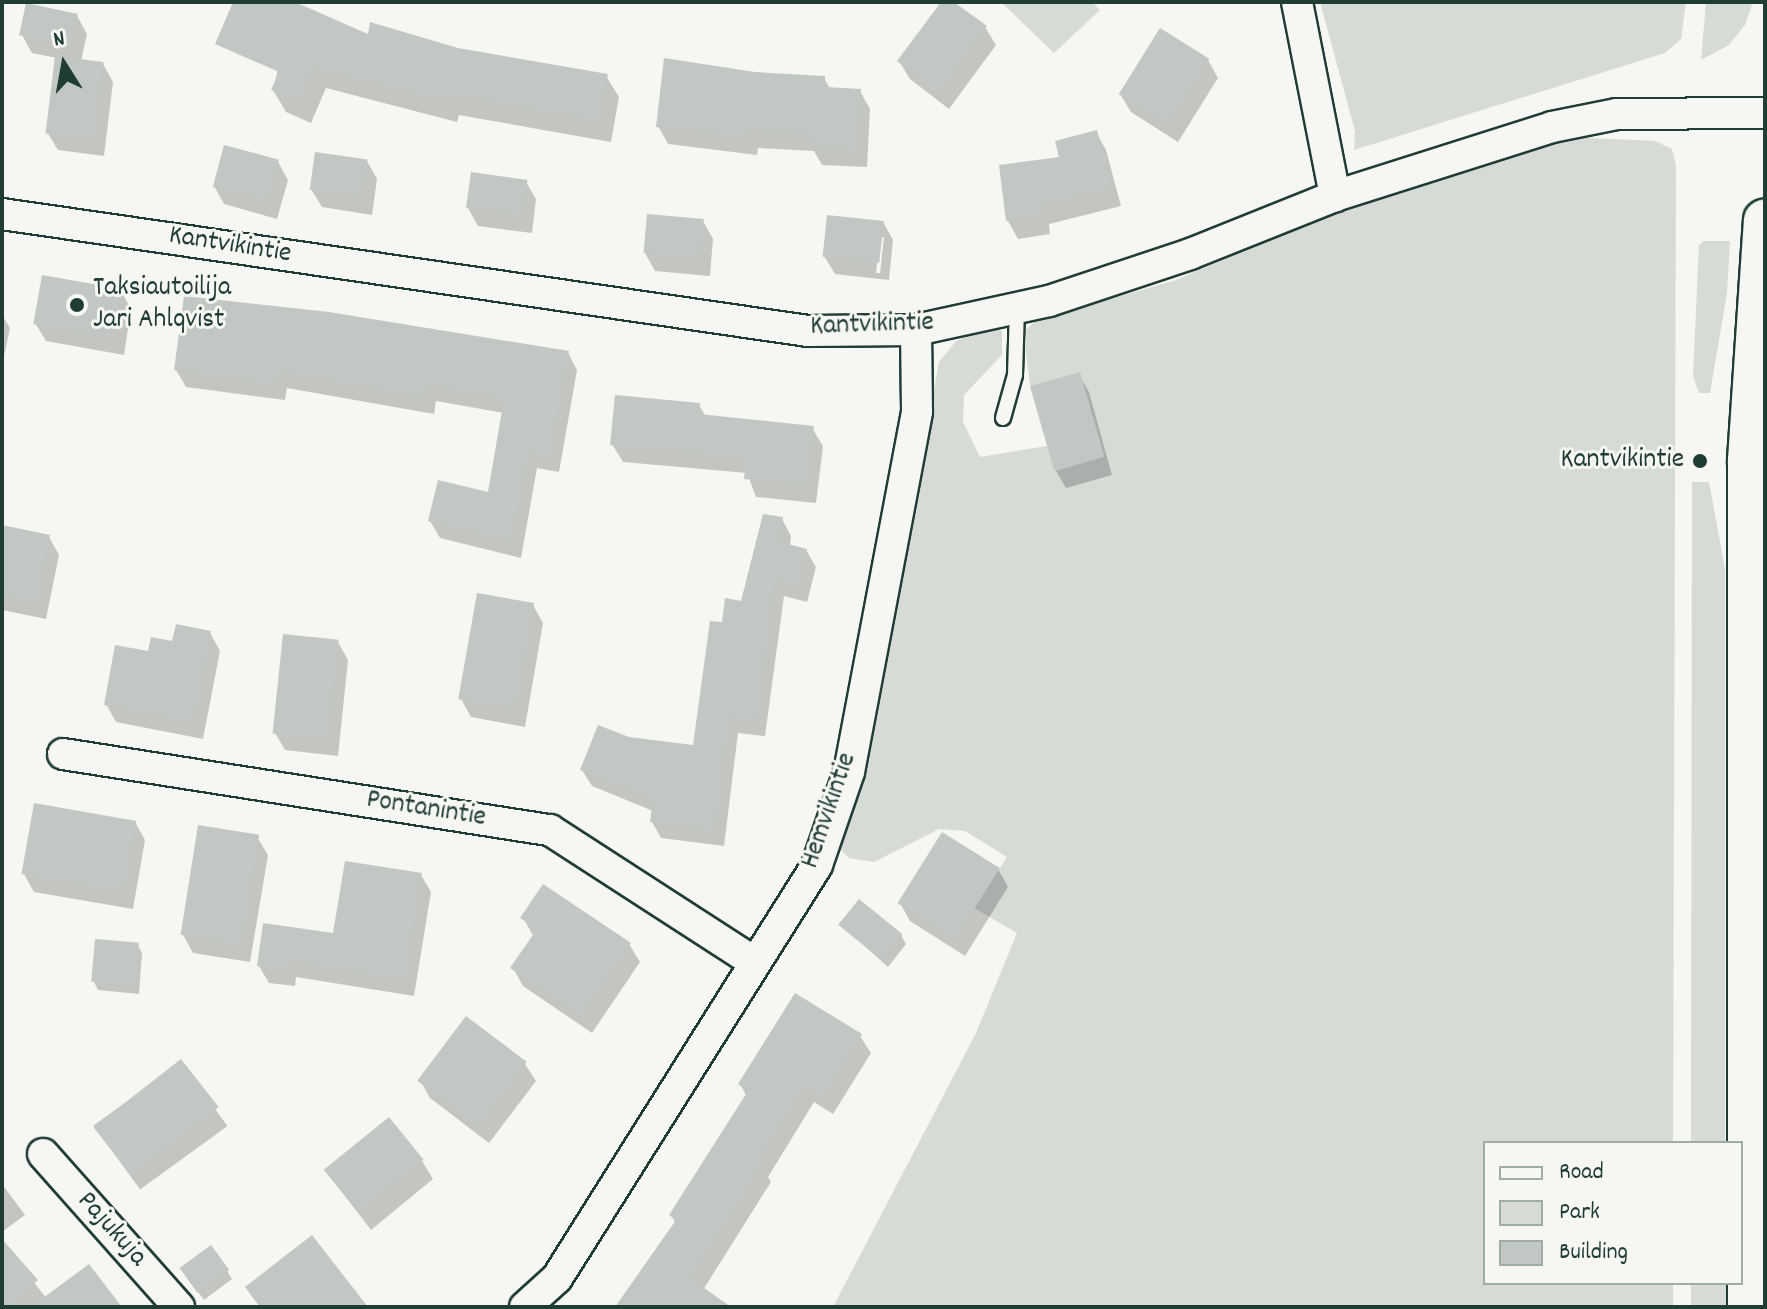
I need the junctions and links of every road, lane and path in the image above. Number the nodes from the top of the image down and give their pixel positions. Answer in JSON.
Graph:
{"nodes":[{"id":1,"x":1297,"y":2,"type":"edge"},
{"id":2,"x":1765,"y":113,"type":"edge"},
{"id":3,"x":1335,"y":196,"type":"junction"},
{"id":4,"x":2,"y":214,"type":"edge"},
{"id":5,"x":1765,"y":221,"type":"edge"},
{"id":6,"x":1017,"y":308,"type":"junction"},
{"id":7,"x":916,"y":330,"type":"junction"},
{"id":8,"x":1003,"y":418,"type":"dead end"},
{"id":9,"x":63,"y":754,"type":"dead end"},
{"id":10,"x":754,"y":962,"type":"junction"},
{"id":11,"x":43,"y":1154,"type":"dead end"},
{"id":12,"x":179,"y":1307,"type":"edge"},
{"id":13,"x":525,"y":1307,"type":"edge"},
{"id":14,"x":1749,"y":1307,"type":"edge"}],
"edges":[{"from":1,"to":3,"type":"street"},
{"from":2,"to":3,"type":"street","name":"Kantvikintie"},
{"from":3,"to":6,"type":"street","name":"Kantvikintie"},
{"from":4,"to":7,"type":"street","name":"Kantvikintie"},
{"from":5,"to":14,"type":"street"},
{"from":6,"to":7,"type":"street","name":"Kantvikintie"},
{"from":6,"to":8,"type":"lane"},
{"from":7,"to":10,"type":"street","name":"Hemvikintie"},
{"from":9,"to":10,"type":"street","name":"Pontanintie"},
{"from":10,"to":13,"type":"street","name":"Hemvikintie"},
{"from":11,"to":12,"type":"street","name":"Pajukuja"}]}
